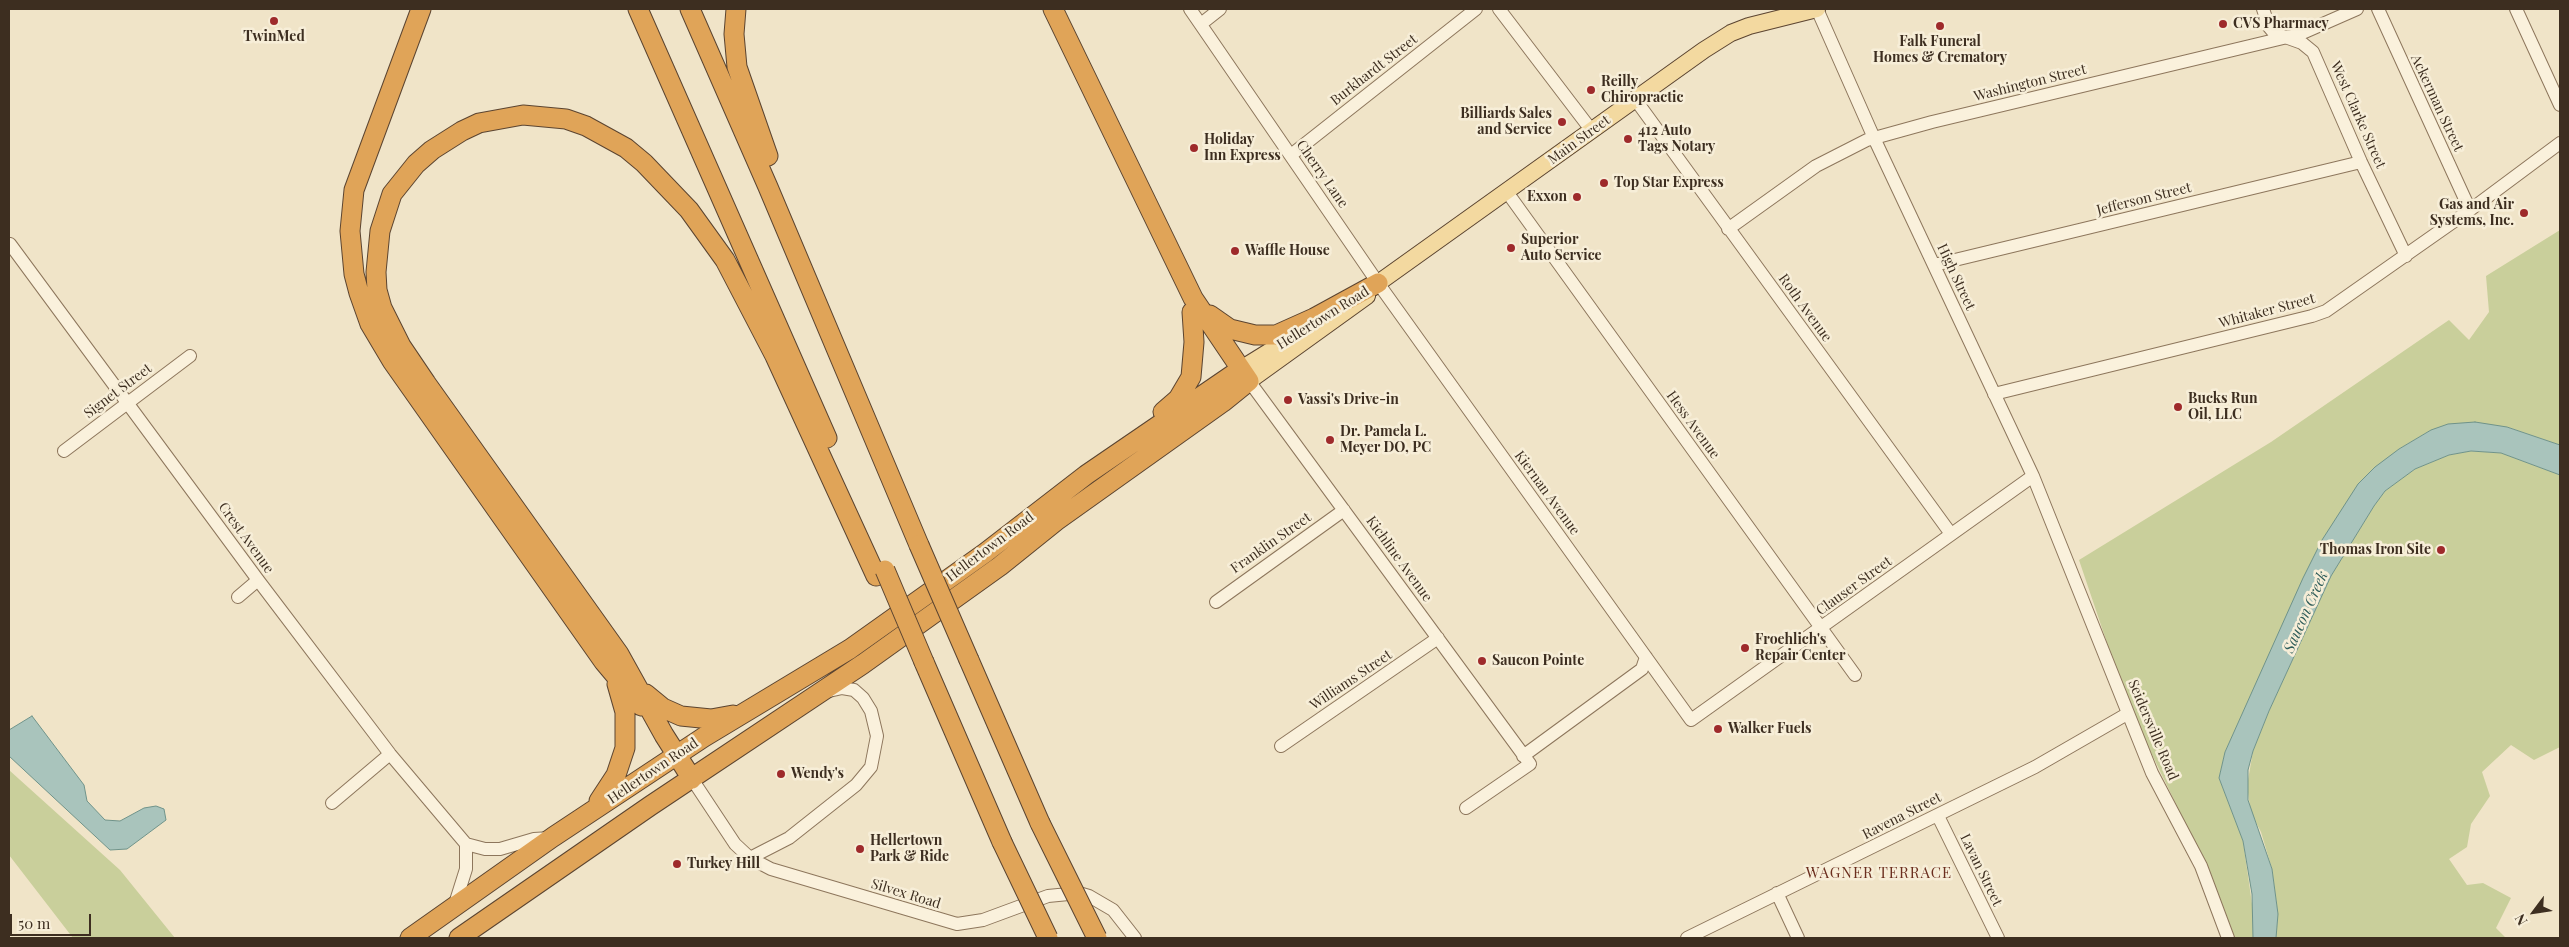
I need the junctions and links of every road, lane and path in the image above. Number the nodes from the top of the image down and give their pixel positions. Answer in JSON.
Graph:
{"nodes":[{"id":1,"x":421,"y":9,"type":"edge"},
{"id":2,"x":638,"y":9,"type":"edge"},
{"id":3,"x":690,"y":9,"type":"edge"},
{"id":4,"x":736,"y":9,"type":"edge"},
{"id":5,"x":1040,"y":9,"type":"edge"},
{"id":6,"x":1053,"y":9,"type":"edge"},
{"id":7,"x":1190,"y":9,"type":"edge"},
{"id":8,"x":1220,"y":9,"type":"edge"},
{"id":9,"x":1476,"y":9,"type":"edge"},
{"id":10,"x":1499,"y":9,"type":"edge"},
{"id":11,"x":1817,"y":9,"type":"edge"},
{"id":12,"x":2263,"y":9,"type":"edge"},
{"id":13,"x":2357,"y":9,"type":"edge"},
{"id":14,"x":2378,"y":9,"type":"edge"},
{"id":15,"x":2531,"y":9,"type":"edge"},
{"id":16,"x":2518,"y":13,"type":"edge"},
{"id":17,"x":1201,"y":24,"type":"junction"},
{"id":18,"x":2285,"y":37,"type":"junction"},
{"id":19,"x":1635,"y":100,"type":"junction"},
{"id":20,"x":2560,"y":105,"type":"edge"},
{"id":21,"x":1592,"y":131,"type":"junction"},
{"id":22,"x":1874,"y":138,"type":"junction"},
{"id":23,"x":2560,"y":143,"type":"edge"},
{"id":24,"x":1291,"y":155,"type":"junction"},
{"id":25,"x":2362,"y":162,"type":"junction"},
{"id":26,"x":1507,"y":192,"type":"junction"},
{"id":27,"x":2470,"y":210,"type":"junction"},
{"id":28,"x":1728,"y":229,"type":"junction"},
{"id":29,"x":10,"y":244,"type":"dead end"},
{"id":30,"x":2406,"y":256,"type":"junction"},
{"id":31,"x":1934,"y":265,"type":"junction"},
{"id":32,"x":1378,"y":283,"type":"junction"},
{"id":33,"x":1193,"y":305,"type":"junction"},
{"id":34,"x":190,"y":356,"type":"dead end"},
{"id":35,"x":1242,"y":377,"type":"junction"},
{"id":36,"x":1994,"y":394,"type":"junction"},
{"id":37,"x":128,"y":403,"type":"junction"},
{"id":38,"x":1137,"y":440,"type":"junction"},
{"id":39,"x":64,"y":451,"type":"dead end"},
{"id":40,"x":2034,"y":476,"type":"junction"},
{"id":41,"x":903,"y":507,"type":"junction"},
{"id":42,"x":1344,"y":510,"type":"junction"},
{"id":43,"x":1951,"y":534,"type":"junction"},
{"id":44,"x":2067,"y":559,"type":"joint"},
{"id":45,"x":880,"y":573,"type":"junction"},
{"id":46,"x":258,"y":580,"type":"junction"},
{"id":47,"x":238,"y":597,"type":"dead end"},
{"id":48,"x":1216,"y":602,"type":"dead end"},
{"id":49,"x":1821,"y":628,"type":"junction"},
{"id":50,"x":1438,"y":638,"type":"junction"},
{"id":51,"x":1646,"y":657,"type":"junction"},
{"id":52,"x":604,"y":662,"type":"junction"},
{"id":53,"x":1855,"y":675,"type":"dead end"},
{"id":54,"x":637,"y":683,"type":"junction"},
{"id":55,"x":807,"y":703,"type":"junction"},
{"id":56,"x":755,"y":706,"type":"junction"},
{"id":57,"x":2127,"y":714,"type":"junction"},
{"id":58,"x":1692,"y":720,"type":"joint"},
{"id":59,"x":1280,"y":746,"type":"dead end"},
{"id":60,"x":390,"y":754,"type":"junction"},
{"id":61,"x":677,"y":755,"type":"junction"},
{"id":62,"x":1524,"y":756,"type":"junction"},
{"id":63,"x":692,"y":779,"type":"junction"},
{"id":64,"x":332,"y":803,"type":"dead end"},
{"id":65,"x":1466,"y":808,"type":"dead end"},
{"id":66,"x":584,"y":816,"type":"junction"},
{"id":67,"x":1938,"y":816,"type":"junction"},
{"id":68,"x":554,"y":837,"type":"junction"},
{"id":69,"x":466,"y":844,"type":"junction"},
{"id":70,"x":750,"y":858,"type":"junction"},
{"id":71,"x":1777,"y":893,"type":"junction"},
{"id":72,"x":454,"y":908,"type":"junction"},
{"id":73,"x":410,"y":938,"type":"edge"},
{"id":74,"x":459,"y":938,"type":"edge"},
{"id":75,"x":1048,"y":938,"type":"edge"},
{"id":76,"x":1097,"y":938,"type":"edge"},
{"id":77,"x":1135,"y":938,"type":"edge"},
{"id":78,"x":1687,"y":938,"type":"edge"},
{"id":79,"x":1798,"y":938,"type":"edge"},
{"id":80,"x":1998,"y":938,"type":"edge"},
{"id":81,"x":2228,"y":938,"type":"edge"}],
"edges":[{"from":1,"to":52,"type":"highway"},
{"from":2,"to":45,"type":"highway"},
{"from":3,"to":41,"type":"highway"},
{"from":4,"to":41,"type":"highway"},
{"from":5,"to":33,"type":"highway"},
{"from":6,"to":33,"type":"highway"},
{"from":7,"to":17,"type":"street","name":"Cherry Lane"},
{"from":8,"to":17,"type":"street"},
{"from":9,"to":24,"type":"street","name":"Burkhardt Street"},
{"from":10,"to":21,"type":"street"},
{"from":11,"to":19,"type":"main road","name":"Main Street"},
{"from":11,"to":22,"type":"street","name":"High Street"},
{"from":12,"to":18,"type":"street","name":"West Clarke Street"},
{"from":13,"to":18,"type":"street","name":"Washington Street"},
{"from":14,"to":27,"type":"street","name":"Ackerman Street"},
{"from":15,"to":16,"type":"street"},
{"from":16,"to":20,"type":"street"},
{"from":17,"to":24,"type":"street","name":"Cherry Lane"},
{"from":18,"to":22,"type":"street","name":"Washington Street"},
{"from":18,"to":25,"type":"street","name":"West Clarke Street"},
{"from":19,"to":21,"type":"main road","name":"Main Street"},
{"from":19,"to":28,"type":"street","name":"Roth Avenue"},
{"from":21,"to":26,"type":"main road","name":"Main Street"},
{"from":22,"to":28,"type":"street","name":"Washington Street"},
{"from":22,"to":31,"type":"street","name":"High Street"},
{"from":23,"to":27,"type":"street","name":"Whitaker Street"},
{"from":24,"to":32,"type":"street","name":"Cherry Lane"},
{"from":25,"to":30,"type":"street","name":"West Clarke Street"},
{"from":25,"to":31,"type":"street","name":"Jefferson Street"},
{"from":26,"to":32,"type":"main road","name":"Main Street"},
{"from":26,"to":49,"type":"street","name":"Hess Avenue"},
{"from":27,"to":30,"type":"street","name":"Whitaker Street"},
{"from":28,"to":43,"type":"street","name":"Roth Avenue"},
{"from":29,"to":37,"type":"street","name":"Crest Avenue"},
{"from":30,"to":36,"type":"street","name":"Whitaker Street"},
{"from":31,"to":36,"type":"street","name":"High Street"},
{"from":32,"to":33,"type":"highway"},
{"from":32,"to":35,"type":"main road","name":"Hellertown Road"},
{"from":32,"to":51,"type":"street","name":"Kiernan Avenue"},
{"from":33,"to":35,"type":"highway"},
{"from":33,"to":38,"type":"highway"},
{"from":34,"to":37,"type":"street","name":"Signet Street"},
{"from":35,"to":38,"type":"highway","name":"Hellertown Road"},
{"from":35,"to":42,"type":"street","name":"Kichline Avenue"},
{"from":35,"to":55,"type":"highway","name":"Hellertown Road"},
{"from":36,"to":40,"type":"street","name":"High Street"},
{"from":37,"to":39,"type":"street","name":"Signet Street"},
{"from":37,"to":46,"type":"street","name":"Crest Avenue"},
{"from":38,"to":56,"type":"highway","name":"Hellertown Road"},
{"from":40,"to":43,"type":"street","name":"Clauser Street"},
{"from":40,"to":44,"type":"street","name":"High Street"},
{"from":41,"to":76,"type":"highway","bridge":true},
{"from":42,"to":48,"type":"street","name":"Franklin Street"},
{"from":42,"to":50,"type":"street","name":"Kichline Avenue"},
{"from":43,"to":49,"type":"street","name":"Clauser Street"},
{"from":44,"to":57,"type":"street","name":"Seidersville Road"},
{"from":45,"to":54,"type":"highway"},
{"from":45,"to":75,"type":"highway","bridge":true},
{"from":46,"to":47,"type":"street"},
{"from":46,"to":60,"type":"street","name":"Crest Avenue"},
{"from":49,"to":53,"type":"street","name":"Hess Avenue"},
{"from":49,"to":58,"type":"street","name":"Clauser Street"},
{"from":50,"to":59,"type":"street","name":"Williams Street"},
{"from":50,"to":62,"type":"street","name":"Kichline Avenue"},
{"from":51,"to":58,"type":"street","name":"Kiernan Avenue"},
{"from":51,"to":62,"type":"street"},
{"from":52,"to":61,"type":"highway"},
{"from":52,"to":66,"type":"highway"},
{"from":54,"to":56,"type":"highway"},
{"from":54,"to":61,"type":"highway"},
{"from":55,"to":63,"type":"highway","name":"Hellertown Road"},
{"from":55,"to":70,"type":"street"},
{"from":56,"to":61,"type":"highway","name":"Hellertown Road"},
{"from":57,"to":67,"type":"street","name":"Ravena Street"},
{"from":57,"to":81,"type":"street","name":"Seidersville Road"},
{"from":60,"to":64,"type":"street"},
{"from":60,"to":69,"type":"street","name":"Crest Avenue"},
{"from":61,"to":63,"type":"highway"},
{"from":61,"to":66,"type":"highway","name":"Hellertown Road"},
{"from":62,"to":65,"type":"street"},
{"from":63,"to":70,"type":"street","name":"Silvex Road"},
{"from":63,"to":74,"type":"highway","name":"Hellertown Road"},
{"from":66,"to":68,"type":"highway","name":"Hellertown Road"},
{"from":67,"to":71,"type":"street","name":"Ravena Street"},
{"from":67,"to":80,"type":"street","name":"Lavan Street"},
{"from":68,"to":69,"type":"street"},
{"from":68,"to":72,"type":"highway","name":"Hellertown Road"},
{"from":69,"to":72,"type":"street"},
{"from":70,"to":77,"type":"street","name":"Silvex Road"},
{"from":71,"to":78,"type":"street","name":"Ravena Street"},
{"from":71,"to":79,"type":"street"},
{"from":72,"to":73,"type":"highway","name":"Hellertown Road"}]}
